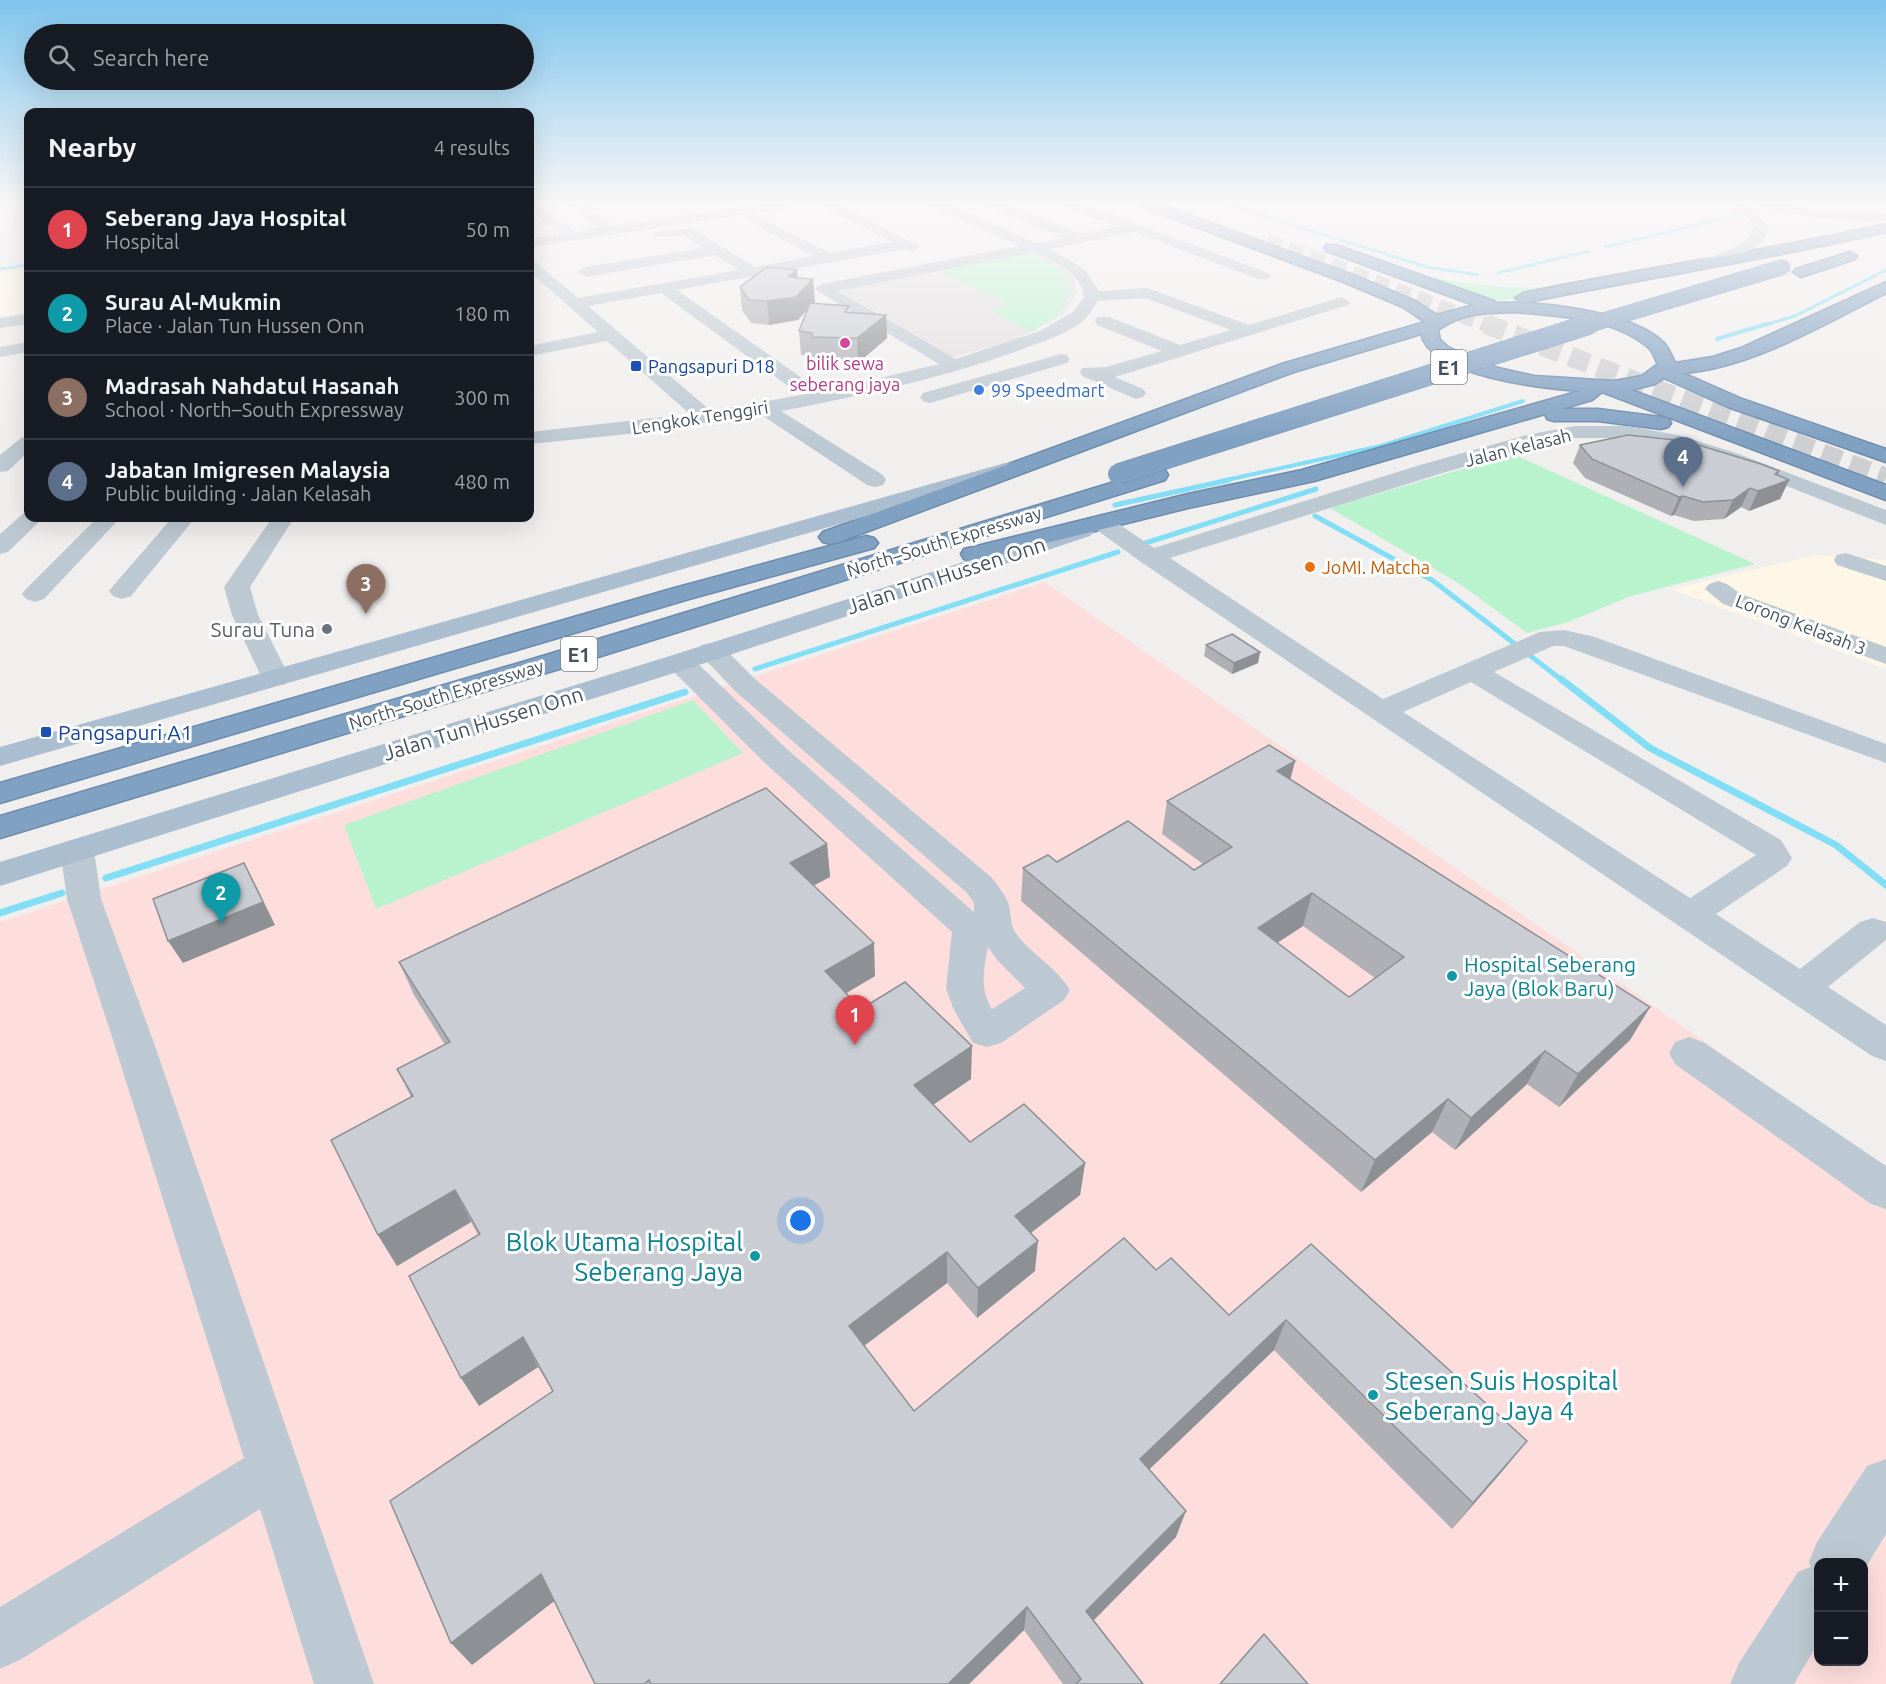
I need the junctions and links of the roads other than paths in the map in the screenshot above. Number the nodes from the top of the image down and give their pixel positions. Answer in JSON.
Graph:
{"nodes":[{"id":1,"x":540,"y":283,"type":"edge"},
{"id":2,"x":694,"y":283,"type":"edge"},
{"id":3,"x":855,"y":283,"type":"edge"},
{"id":4,"x":1086,"y":283,"type":"edge"},
{"id":5,"x":1354,"y":283,"type":"edge"},
{"id":6,"x":1427,"y":283,"type":"edge"},
{"id":7,"x":1470,"y":283,"type":"edge"},
{"id":8,"x":1564,"y":283,"type":"edge"},
{"id":9,"x":1598,"y":283,"type":"edge"},
{"id":10,"x":1747,"y":283,"type":"edge"},
{"id":11,"x":1753,"y":283,"type":"edge"},
{"id":12,"x":1479,"y":284,"type":"dead end"},
{"id":13,"x":1515,"y":286,"type":"dead end"},
{"id":14,"x":1886,"y":287,"type":"edge"},
{"id":15,"x":664,"y":288,"type":"junction"},
{"id":16,"x":1374,"y":290,"type":"junction"},
{"id":17,"x":1092,"y":296,"type":"junction"},
{"id":18,"x":1342,"y":302,"type":"dead end"},
{"id":19,"x":574,"y":304,"type":"junction"},
{"id":20,"x":1289,"y":304,"type":"dead end"},
{"id":21,"x":1498,"y":307,"type":"junction"},
{"id":22,"x":1310,"y":311,"type":"junction"},
{"id":23,"x":24,"y":319,"type":"edge"},
{"id":24,"x":1103,"y":321,"type":"dead end"},
{"id":25,"x":0,"y":323,"type":"edge"},
{"id":26,"x":1434,"y":323,"type":"junction"},
{"id":27,"x":1246,"y":330,"type":"junction"},
{"id":28,"x":610,"y":335,"type":"junction"},
{"id":29,"x":1027,"y":344,"type":"junction"},
{"id":30,"x":24,"y":348,"type":"edge"},
{"id":31,"x":534,"y":350,"type":"edge"},
{"id":32,"x":1178,"y":351,"type":"junction"},
{"id":33,"x":0,"y":352,"type":"edge"},
{"id":34,"x":1734,"y":355,"type":"junction"},
{"id":35,"x":1323,"y":358,"type":"junction"},
{"id":36,"x":1061,"y":359,"type":"junction"},
{"id":37,"x":955,"y":366,"type":"junction"},
{"id":38,"x":1664,"y":370,"type":"junction"},
{"id":39,"x":1093,"y":373,"type":"junction"},
{"id":40,"x":795,"y":382,"type":"dead end"},
{"id":41,"x":1599,"y":387,"type":"junction"},
{"id":42,"x":1136,"y":393,"type":"dead end"},
{"id":43,"x":930,"y":396,"type":"dead end"},
{"id":44,"x":763,"y":408,"type":"junction"},
{"id":45,"x":1765,"y":414,"type":"junction"},
{"id":46,"x":705,"y":417,"type":"junction"},
{"id":47,"x":1491,"y":423,"type":"junction"},
{"id":48,"x":534,"y":438,"type":"edge"},
{"id":49,"x":24,"y":445,"type":"edge"},
{"id":50,"x":1052,"y":455,"type":"junction"},
{"id":51,"x":1886,"y":456,"type":"edge"},
{"id":52,"x":1799,"y":460,"type":"junction"},
{"id":53,"x":24,"y":463,"type":"edge"},
{"id":54,"x":1,"y":464,"type":"edge"},
{"id":55,"x":875,"y":480,"type":"dead end"},
{"id":56,"x":1886,"y":493,"type":"edge"},
{"id":57,"x":1886,"y":518,"type":"edge"},
{"id":58,"x":28,"y":522,"type":"edge"},
{"id":59,"x":105,"y":522,"type":"edge"},
{"id":60,"x":181,"y":522,"type":"edge"},
{"id":61,"x":280,"y":522,"type":"edge"},
{"id":62,"x":1102,"y":523,"type":"junction"},
{"id":63,"x":0,"y":547,"type":"edge"},
{"id":64,"x":1150,"y":557,"type":"junction"},
{"id":65,"x":1846,"y":560,"type":"dead end"},
{"id":66,"x":1886,"y":574,"type":"edge"},
{"id":67,"x":1718,"y":589,"type":"dead end"},
{"id":68,"x":122,"y":591,"type":"dead end"},
{"id":69,"x":34,"y":594,"type":"dead end"},
{"id":70,"x":680,"y":594,"type":"junction"},
{"id":71,"x":711,"y":651,"type":"junction"},
{"id":72,"x":1886,"y":656,"type":"edge"},
{"id":73,"x":556,"y":661,"type":"junction"},
{"id":74,"x":680,"y":662,"type":"junction"},
{"id":75,"x":1474,"y":672,"type":"junction"},
{"id":76,"x":276,"y":678,"type":"junction"},
{"id":77,"x":1380,"y":711,"type":"junction"},
{"id":78,"x":810,"y":742,"type":"junction"},
{"id":79,"x":1886,"y":754,"type":"edge"},
{"id":80,"x":0,"y":757,"type":"edge"},
{"id":81,"x":777,"y":757,"type":"junction"},
{"id":82,"x":0,"y":793,"type":"edge"},
{"id":83,"x":0,"y":827,"type":"edge"},
{"id":84,"x":913,"y":830,"type":"junction"},
{"id":85,"x":878,"y":847,"type":"junction"},
{"id":86,"x":77,"y":850,"type":"junction"},
{"id":87,"x":0,"y":874,"type":"edge"},
{"id":88,"x":1689,"y":915,"type":"junction"},
{"id":89,"x":1873,"y":931,"type":"dead end"},
{"id":90,"x":1800,"y":989,"type":"junction"},
{"id":91,"x":1886,"y":1045,"type":"edge"},
{"id":92,"x":1689,"y":1053,"type":"dead end"},
{"id":93,"x":1886,"y":1190,"type":"edge"},
{"id":94,"x":273,"y":1470,"type":"junction"},
{"id":95,"x":1886,"y":1485,"type":"edge"},
{"id":96,"x":1840,"y":1558,"type":"edge"},
{"id":97,"x":1814,"y":1598,"type":"edge"},
{"id":98,"x":0,"y":1640,"type":"edge"},
{"id":99,"x":344,"y":1684,"type":"edge"},
{"id":100,"x":1760,"y":1684,"type":"edge"}],
"edges":[{"from":1,"to":19,"type":"street"},
{"from":2,"to":15,"type":"street"},
{"from":3,"to":37,"type":"street"},
{"from":4,"to":17,"type":"street"},
{"from":5,"to":16,"type":"highway"},
{"from":6,"to":21,"type":"highway"},
{"from":7,"to":12,"type":"highway"},
{"from":8,"to":13,"type":"highway"},
{"from":9,"to":21,"type":"highway"},
{"from":10,"to":70,"type":"highway","name":"North–South Expressway","number":"E1","bridge":true},
{"from":11,"to":73,"type":"highway","name":"North–South Expressway","number":"E1"},
{"from":14,"to":34,"type":"highway"},
{"from":15,"to":19,"type":"street"},
{"from":15,"to":40,"type":"street"},
{"from":16,"to":26,"type":"highway"},
{"from":16,"to":35,"type":"highway"},
{"from":17,"to":27,"type":"street"},
{"from":17,"to":29,"type":"street","name":"Lengkok Tenggiri"},
{"from":18,"to":22,"type":"street"},
{"from":19,"to":28,"type":"street"},
{"from":20,"to":22,"type":"street"},
{"from":21,"to":26,"type":"highway"},
{"from":21,"to":38,"type":"highway"},
{"from":22,"to":27,"type":"street"},
{"from":23,"to":25,"type":"street"},
{"from":24,"to":32,"type":"street"},
{"from":26,"to":35,"type":"highway"},
{"from":26,"to":41,"type":"highway"},
{"from":27,"to":32,"type":"street"},
{"from":28,"to":31,"type":"street"},
{"from":28,"to":46,"type":"street"},
{"from":29,"to":36,"type":"street"},
{"from":29,"to":37,"type":"street","name":"Lengkok Tenggiri"},
{"from":30,"to":33,"type":"street"},
{"from":32,"to":39,"type":"street"},
{"from":34,"to":38,"type":"highway"},
{"from":34,"to":45,"type":"highway"},
{"from":35,"to":50,"type":"highway"},
{"from":36,"to":39,"type":"street"},
{"from":36,"to":43,"type":"street"},
{"from":37,"to":44,"type":"street","name":"Lengkok Tenggiri"},
{"from":38,"to":41,"type":"highway"},
{"from":38,"to":45,"type":"highway"},
{"from":39,"to":42,"type":"street"},
{"from":41,"to":47,"type":"highway"},
{"from":41,"to":52,"type":"highway"},
{"from":44,"to":46,"type":"street","name":"Lengkok Tenggiri"},
{"from":44,"to":55,"type":"street"},
{"from":45,"to":51,"type":"highway"},
{"from":46,"to":48,"type":"street","name":"Lengkok Tenggiri"},
{"from":47,"to":52,"type":"highway"},
{"from":47,"to":62,"type":"highway"},
{"from":49,"to":54,"type":"street"},
{"from":50,"to":70,"type":"highway"},
{"from":50,"to":76,"type":"main road"},
{"from":52,"to":56,"type":"highway"},
{"from":53,"to":54,"type":"street"},
{"from":57,"to":64,"type":"street","name":"Jalan Kelasah"},
{"from":58,"to":63,"type":"street"},
{"from":59,"to":69,"type":"street"},
{"from":60,"to":68,"type":"street"},
{"from":61,"to":76,"type":"street"},
{"from":62,"to":64,"type":"street"},
{"from":62,"to":71,"type":"main road","name":"Jalan Tun Hussen Onn"},
{"from":62,"to":73,"type":"highway"},
{"from":64,"to":77,"type":"street"},
{"from":65,"to":66,"type":"street"},
{"from":67,"to":72,"type":"street","name":"Lorong Kelasah 3"},
{"from":70,"to":82,"type":"highway","name":"North–South Expressway","number":"E1"},
{"from":71,"to":74,"type":"main road","name":"Jalan Tun Hussen Onn"},
{"from":71,"to":78,"type":"street"},
{"from":73,"to":83,"type":"highway","name":"North–South Expressway","number":"E1"},
{"from":74,"to":81,"type":"street"},
{"from":74,"to":86,"type":"main road","name":"Jalan Tun Hussen Onn"},
{"from":75,"to":77,"type":"street"},
{"from":75,"to":79,"type":"street"},
{"from":75,"to":88,"type":"street"},
{"from":76,"to":80,"type":"main road"},
{"from":77,"to":88,"type":"street"},
{"from":78,"to":81,"type":"street"},
{"from":78,"to":84,"type":"street"},
{"from":81,"to":85,"type":"street"},
{"from":84,"to":85,"type":"street"},
{"from":84,"to":85,"type":"street"},
{"from":86,"to":87,"type":"main road","name":"Jalan Tun Hussen Onn"},
{"from":86,"to":94,"type":"street"},
{"from":88,"to":90,"type":"street"},
{"from":89,"to":90,"type":"street"},
{"from":90,"to":91,"type":"street"},
{"from":92,"to":93,"type":"street"},
{"from":94,"to":98,"type":"street"},
{"from":94,"to":99,"type":"street"},
{"from":95,"to":96,"type":"street"},
{"from":97,"to":100,"type":"street"}]}
